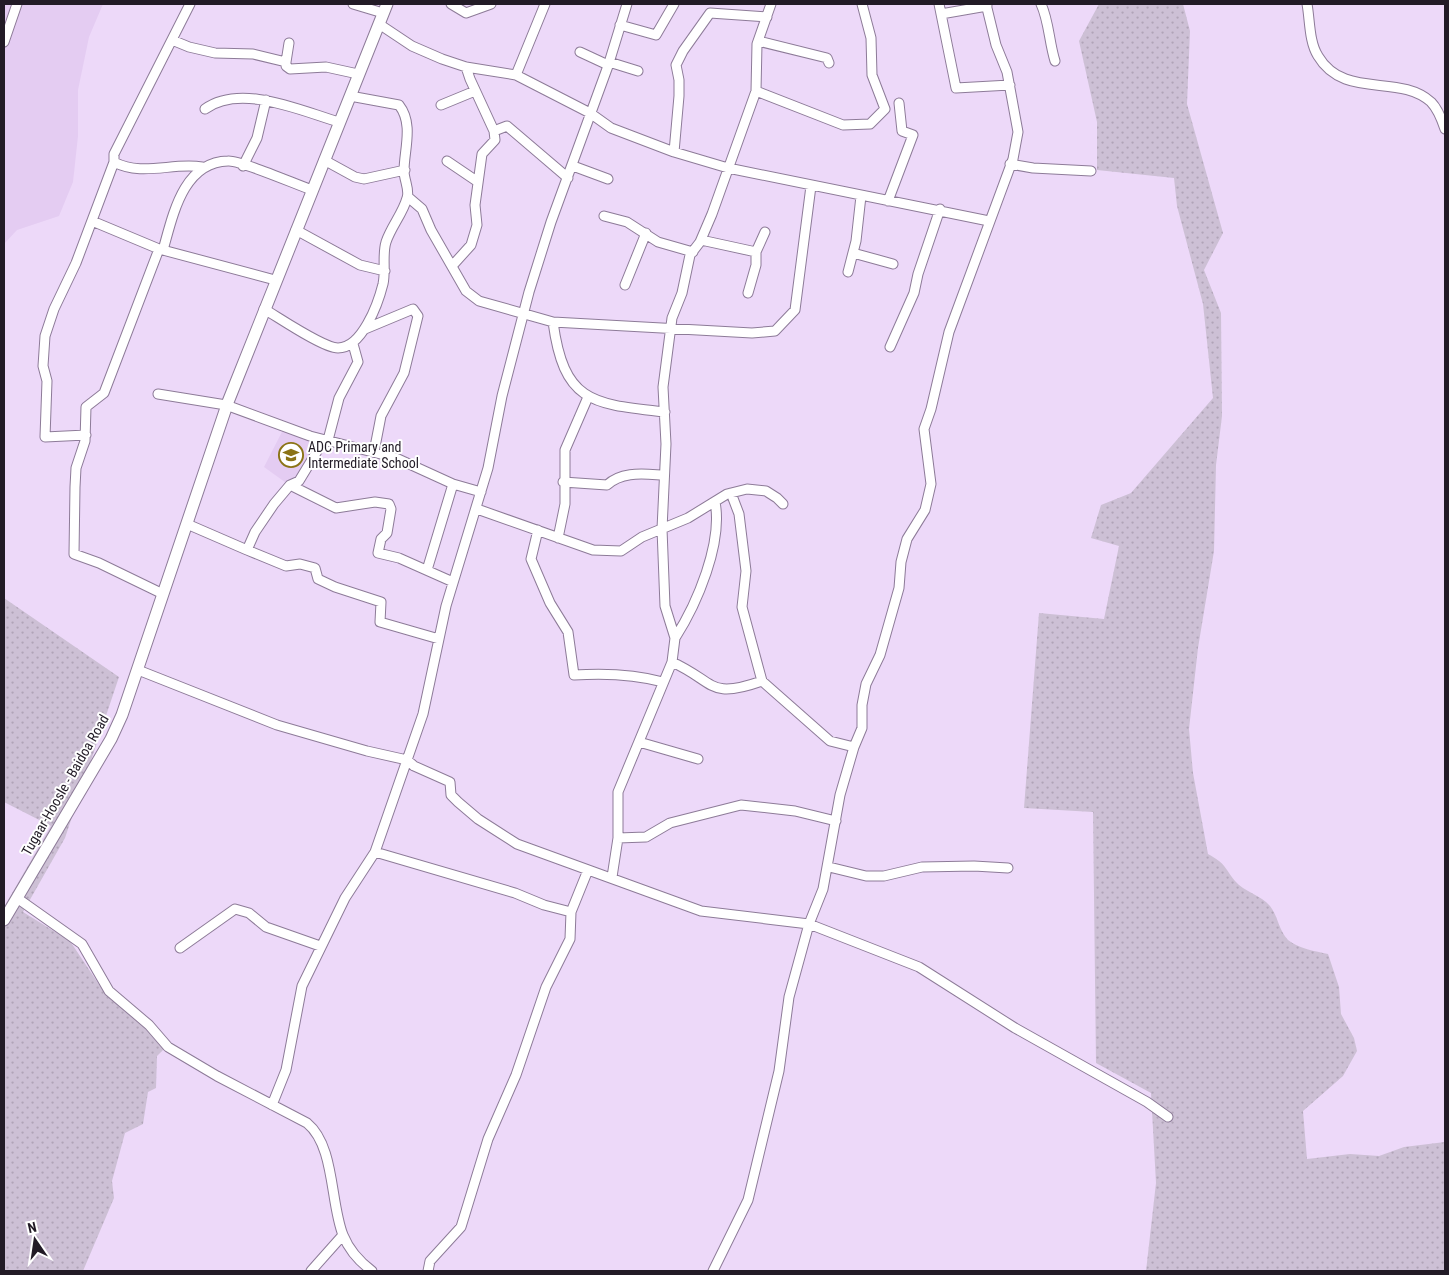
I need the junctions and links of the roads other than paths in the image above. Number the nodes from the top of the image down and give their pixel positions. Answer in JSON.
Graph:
{"nodes":[{"id":1,"x":17,"y":4,"type":"edge"},
{"id":2,"x":190,"y":4,"type":"edge"},
{"id":3,"x":353,"y":4,"type":"edge"},
{"id":4,"x":451,"y":4,"type":"edge"},
{"id":5,"x":491,"y":4,"type":"edge"},
{"id":6,"x":545,"y":4,"type":"edge"},
{"id":7,"x":627,"y":4,"type":"edge"},
{"id":8,"x":674,"y":4,"type":"edge"},
{"id":9,"x":771,"y":4,"type":"edge"},
{"id":10,"x":862,"y":4,"type":"edge"},
{"id":11,"x":939,"y":4,"type":"edge"},
{"id":12,"x":1041,"y":4,"type":"edge"},
{"id":13,"x":1307,"y":4,"type":"edge"},
{"id":14,"x":986,"y":5,"type":"edge"},
{"id":15,"x":383,"y":13,"type":"edge"},
{"id":16,"x":942,"y":14,"type":"junction"},
{"id":17,"x":767,"y":17,"type":"junction"},
{"id":18,"x":620,"y":25,"type":"junction"},
{"id":19,"x":172,"y":40,"type":"junction"},
{"id":20,"x":4,"y":42,"type":"edge"},
{"id":21,"x":758,"y":42,"type":"junction"},
{"id":22,"x":289,"y":43,"type":"dead end"},
{"id":23,"x":580,"y":52,"type":"dead end"},
{"id":24,"x":1055,"y":61,"type":"dead end"},
{"id":25,"x":286,"y":62,"type":"junction"},
{"id":26,"x":609,"y":63,"type":"junction"},
{"id":27,"x":829,"y":63,"type":"dead end"},
{"id":28,"x":466,"y":67,"type":"junction"},
{"id":29,"x":638,"y":71,"type":"dead end"},
{"id":30,"x":358,"y":74,"type":"junction"},
{"id":31,"x":516,"y":76,"type":"junction"},
{"id":32,"x":1010,"y":85,"type":"junction"},
{"id":33,"x":475,"y":91,"type":"junction"},
{"id":34,"x":756,"y":91,"type":"junction"},
{"id":35,"x":350,"y":96,"type":"junction"},
{"id":36,"x":266,"y":100,"type":"junction"},
{"id":37,"x":441,"y":105,"type":"dead end"},
{"id":38,"x":885,"y":108,"type":"junction"},
{"id":39,"x":205,"y":109,"type":"dead end"},
{"id":40,"x":590,"y":113,"type":"junction"},
{"id":41,"x":339,"y":122,"type":"junction"},
{"id":42,"x":1445,"y":129,"type":"edge"},
{"id":43,"x":494,"y":131,"type":"junction"},
{"id":44,"x":674,"y":152,"type":"junction"},
{"id":45,"x":324,"y":160,"type":"junction"},
{"id":46,"x":447,"y":161,"type":"dead end"},
{"id":47,"x":114,"y":162,"type":"junction"},
{"id":48,"x":1010,"y":164,"type":"junction"},
{"id":49,"x":243,"y":166,"type":"junction"},
{"id":50,"x":573,"y":166,"type":"junction"},
{"id":51,"x":202,"y":167,"type":"junction"},
{"id":52,"x":728,"y":168,"type":"junction"},
{"id":53,"x":404,"y":170,"type":"junction"},
{"id":54,"x":1091,"y":170,"type":"dead end"},
{"id":55,"x":568,"y":178,"type":"junction"},
{"id":56,"x":608,"y":179,"type":"dead end"},
{"id":57,"x":478,"y":182,"type":"junction"},
{"id":58,"x":811,"y":186,"type":"junction"},
{"id":59,"x":312,"y":190,"type":"junction"},
{"id":60,"x":862,"y":196,"type":"junction"},
{"id":61,"x":408,"y":197,"type":"junction"},
{"id":62,"x":888,"y":201,"type":"junction"},
{"id":63,"x":940,"y":210,"type":"junction"},
{"id":64,"x":604,"y":216,"type":"dead end"},
{"id":65,"x":92,"y":221,"type":"junction"},
{"id":66,"x":988,"y":221,"type":"junction"},
{"id":67,"x":296,"y":230,"type":"junction"},
{"id":68,"x":765,"y":232,"type":"dead end"},
{"id":69,"x":646,"y":233,"type":"junction"},
{"id":70,"x":701,"y":240,"type":"junction"},
{"id":71,"x":161,"y":250,"type":"junction"},
{"id":72,"x":693,"y":252,"type":"junction"},
{"id":73,"x":756,"y":252,"type":"junction"},
{"id":74,"x":853,"y":253,"type":"junction"},
{"id":75,"x":893,"y":264,"type":"dead end"},
{"id":76,"x":452,"y":266,"type":"junction"},
{"id":77,"x":385,"y":271,"type":"junction"},
{"id":78,"x":848,"y":272,"type":"dead end"},
{"id":79,"x":275,"y":280,"type":"junction"},
{"id":80,"x":625,"y":285,"type":"dead end"},
{"id":81,"x":748,"y":293,"type":"dead end"},
{"id":82,"x":264,"y":309,"type":"junction"},
{"id":83,"x":525,"y":314,"type":"junction"},
{"id":84,"x":553,"y":322,"type":"junction"},
{"id":85,"x":365,"y":329,"type":"junction"},
{"id":86,"x":671,"y":329,"type":"junction"},
{"id":87,"x":353,"y":344,"type":"junction"},
{"id":88,"x":890,"y":347,"type":"dead end"},
{"id":89,"x":158,"y":394,"type":"dead end"},
{"id":90,"x":588,"y":397,"type":"junction"},
{"id":91,"x":226,"y":405,"type":"junction"},
{"id":92,"x":665,"y":412,"type":"junction"},
{"id":93,"x":86,"y":435,"type":"junction"},
{"id":94,"x":328,"y":440,"type":"junction"},
{"id":95,"x":374,"y":452,"type":"junction"},
{"id":96,"x":663,"y":475,"type":"junction"},
{"id":97,"x":563,"y":482,"type":"junction"},
{"id":98,"x":453,"y":484,"type":"junction"},
{"id":99,"x":290,"y":486,"type":"junction"},
{"id":100,"x":482,"y":492,"type":"junction"},
{"id":101,"x":731,"y":493,"type":"junction"},
{"id":102,"x":714,"y":502,"type":"junction"},
{"id":103,"x":783,"y":504,"type":"dead end"},
{"id":104,"x":477,"y":509,"type":"junction"},
{"id":105,"x":186,"y":524,"type":"junction"},
{"id":106,"x":662,"y":529,"type":"junction"},
{"id":107,"x":538,"y":530,"type":"junction"},
{"id":108,"x":558,"y":538,"type":"junction"},
{"id":109,"x":247,"y":550,"type":"junction"},
{"id":110,"x":427,"y":570,"type":"junction"},
{"id":111,"x":454,"y":582,"type":"junction"},
{"id":112,"x":163,"y":594,"type":"junction"},
{"id":113,"x":675,"y":638,"type":"junction"},
{"id":114,"x":440,"y":639,"type":"junction"},
{"id":115,"x":672,"y":662,"type":"junction"},
{"id":116,"x":138,"y":670,"type":"junction"},
{"id":117,"x":762,"y":681,"type":"junction"},
{"id":118,"x":663,"y":682,"type":"junction"},
{"id":119,"x":639,"y":742,"type":"junction"},
{"id":120,"x":854,"y":747,"type":"junction"},
{"id":121,"x":698,"y":758,"type":"dead end"},
{"id":122,"x":407,"y":760,"type":"junction"},
{"id":123,"x":836,"y":821,"type":"junction"},
{"id":124,"x":618,"y":838,"type":"junction"},
{"id":125,"x":375,"y":852,"type":"junction"},
{"id":126,"x":829,"y":867,"type":"junction"},
{"id":127,"x":1008,"y":868,"type":"dead end"},
{"id":128,"x":588,"y":870,"type":"junction"},
{"id":129,"x":612,"y":878,"type":"junction"},
{"id":130,"x":17,"y":898,"type":"junction"},
{"id":131,"x":571,"y":912,"type":"junction"},
{"id":132,"x":4,"y":920,"type":"edge"},
{"id":133,"x":810,"y":924,"type":"junction"},
{"id":134,"x":320,"y":946,"type":"junction"},
{"id":135,"x":180,"y":948,"type":"dead end"},
{"id":136,"x":272,"y":1105,"type":"junction"},
{"id":137,"x":1168,"y":1117,"type":"dead end"},
{"id":138,"x":343,"y":1235,"type":"junction"},
{"id":139,"x":311,"y":1271,"type":"edge"},
{"id":140,"x":372,"y":1271,"type":"edge"},
{"id":141,"x":428,"y":1271,"type":"edge"},
{"id":142,"x":713,"y":1271,"type":"edge"}],
"edges":[{"from":1,"to":20,"type":"street"},
{"from":2,"to":19,"type":"street"},
{"from":3,"to":15,"type":"street"},
{"from":4,"to":5,"type":"street"},
{"from":6,"to":31,"type":"street"},
{"from":7,"to":18,"type":"street"},
{"from":8,"to":18,"type":"street"},
{"from":9,"to":17,"type":"street"},
{"from":10,"to":38,"type":"street"},
{"from":11,"to":16,"type":"street"},
{"from":12,"to":24,"type":"street"},
{"from":13,"to":42,"type":"street"},
{"from":14,"to":16,"type":"street"},
{"from":14,"to":32,"type":"street"},
{"from":15,"to":28,"type":"street"},
{"from":15,"to":30,"type":"main road"},
{"from":16,"to":32,"type":"street"},
{"from":17,"to":21,"type":"street"},
{"from":17,"to":44,"type":"street"},
{"from":18,"to":26,"type":"street"},
{"from":19,"to":25,"type":"street"},
{"from":19,"to":47,"type":"street"},
{"from":21,"to":27,"type":"street"},
{"from":21,"to":34,"type":"street"},
{"from":22,"to":25,"type":"street"},
{"from":23,"to":26,"type":"street"},
{"from":25,"to":30,"type":"street"},
{"from":26,"to":29,"type":"street"},
{"from":26,"to":40,"type":"street"},
{"from":28,"to":31,"type":"street"},
{"from":28,"to":33,"type":"street"},
{"from":30,"to":35,"type":"main road"},
{"from":31,"to":40,"type":"street"},
{"from":32,"to":48,"type":"street"},
{"from":33,"to":37,"type":"street"},
{"from":33,"to":43,"type":"street"},
{"from":34,"to":38,"type":"street"},
{"from":34,"to":52,"type":"street"},
{"from":35,"to":41,"type":"main road"},
{"from":35,"to":53,"type":"street"},
{"from":36,"to":39,"type":"street"},
{"from":36,"to":41,"type":"street"},
{"from":36,"to":49,"type":"street"},
{"from":38,"to":62,"type":"street"},
{"from":40,"to":44,"type":"street"},
{"from":40,"to":50,"type":"street"},
{"from":41,"to":45,"type":"main road"},
{"from":43,"to":55,"type":"street"},
{"from":43,"to":57,"type":"street"},
{"from":44,"to":52,"type":"street"},
{"from":45,"to":53,"type":"street"},
{"from":45,"to":59,"type":"main road","name":"Tugaar-Hoosle - Baidoa Road"},
{"from":46,"to":57,"type":"street"},
{"from":47,"to":51,"type":"street"},
{"from":47,"to":65,"type":"street"},
{"from":48,"to":54,"type":"street"},
{"from":48,"to":66,"type":"street"},
{"from":49,"to":51,"type":"street"},
{"from":49,"to":59,"type":"street"},
{"from":50,"to":55,"type":"street"},
{"from":50,"to":56,"type":"street"},
{"from":51,"to":71,"type":"street"},
{"from":52,"to":58,"type":"street"},
{"from":52,"to":70,"type":"street"},
{"from":53,"to":61,"type":"street"},
{"from":55,"to":83,"type":"street"},
{"from":57,"to":76,"type":"street"},
{"from":58,"to":60,"type":"street"},
{"from":58,"to":86,"type":"street"},
{"from":59,"to":67,"type":"main road","name":"Tugaar-Hoosle - Baidoa Road"},
{"from":60,"to":62,"type":"street"},
{"from":60,"to":74,"type":"street"},
{"from":61,"to":76,"type":"street"},
{"from":61,"to":77,"type":"street"},
{"from":62,"to":63,"type":"street"},
{"from":63,"to":66,"type":"street"},
{"from":63,"to":88,"type":"street"},
{"from":64,"to":69,"type":"street"},
{"from":65,"to":71,"type":"street"},
{"from":65,"to":93,"type":"street"},
{"from":66,"to":120,"type":"street"},
{"from":67,"to":77,"type":"street"},
{"from":67,"to":79,"type":"main road","name":"Tugaar-Hoosle - Baidoa Road"},
{"from":68,"to":73,"type":"street"},
{"from":69,"to":72,"type":"street"},
{"from":69,"to":80,"type":"street"},
{"from":70,"to":72,"type":"street"},
{"from":70,"to":73,"type":"street"},
{"from":71,"to":79,"type":"street"},
{"from":71,"to":93,"type":"street"},
{"from":72,"to":86,"type":"street"},
{"from":73,"to":81,"type":"street"},
{"from":74,"to":75,"type":"street"},
{"from":74,"to":78,"type":"street"},
{"from":76,"to":83,"type":"street"},
{"from":77,"to":85,"type":"street"},
{"from":79,"to":82,"type":"main road","name":"Tugaar-Hoosle - Baidoa Road"},
{"from":82,"to":87,"type":"street"},
{"from":82,"to":91,"type":"main road","name":"Tugaar-Hoosle - Baidoa Road"},
{"from":83,"to":84,"type":"street"},
{"from":83,"to":100,"type":"street"},
{"from":84,"to":86,"type":"street"},
{"from":84,"to":90,"type":"street"},
{"from":85,"to":87,"type":"street"},
{"from":85,"to":95,"type":"street"},
{"from":86,"to":92,"type":"street"},
{"from":87,"to":94,"type":"street"},
{"from":89,"to":91,"type":"street"},
{"from":90,"to":92,"type":"street"},
{"from":90,"to":97,"type":"street"},
{"from":91,"to":94,"type":"street"},
{"from":91,"to":105,"type":"main road","name":"Tugaar-Hoosle - Baidoa Road"},
{"from":92,"to":96,"type":"street"},
{"from":93,"to":112,"type":"street"},
{"from":94,"to":95,"type":"street"},
{"from":94,"to":99,"type":"street"},
{"from":95,"to":98,"type":"street"},
{"from":96,"to":97,"type":"street"},
{"from":96,"to":106,"type":"street"},
{"from":97,"to":108,"type":"street"},
{"from":98,"to":100,"type":"street"},
{"from":98,"to":110,"type":"street"},
{"from":99,"to":109,"type":"street"},
{"from":99,"to":110,"type":"street"},
{"from":100,"to":104,"type":"street"},
{"from":101,"to":102,"type":"street"},
{"from":101,"to":103,"type":"street"},
{"from":101,"to":117,"type":"street"},
{"from":102,"to":106,"type":"street"},
{"from":102,"to":113,"type":"street"},
{"from":104,"to":107,"type":"street"},
{"from":104,"to":111,"type":"street"},
{"from":105,"to":109,"type":"street"},
{"from":105,"to":112,"type":"main road","name":"Tugaar-Hoosle - Baidoa Road"},
{"from":106,"to":108,"type":"street"},
{"from":106,"to":113,"type":"street"},
{"from":107,"to":108,"type":"street"},
{"from":107,"to":118,"type":"street"},
{"from":109,"to":114,"type":"street"},
{"from":110,"to":111,"type":"street"},
{"from":111,"to":114,"type":"street"},
{"from":112,"to":116,"type":"main road","name":"Tugaar-Hoosle - Baidoa Road"},
{"from":113,"to":115,"type":"street"},
{"from":114,"to":122,"type":"street"},
{"from":115,"to":117,"type":"street"},
{"from":115,"to":118,"type":"street"},
{"from":116,"to":122,"type":"street"},
{"from":116,"to":130,"type":"main road","name":"Tugaar-Hoosle - Baidoa Road"},
{"from":117,"to":120,"type":"street"},
{"from":118,"to":119,"type":"street"},
{"from":119,"to":121,"type":"street"},
{"from":119,"to":124,"type":"street"},
{"from":120,"to":123,"type":"street"},
{"from":122,"to":125,"type":"street"},
{"from":122,"to":128,"type":"street"},
{"from":123,"to":124,"type":"street"},
{"from":123,"to":126,"type":"street"},
{"from":124,"to":129,"type":"street"},
{"from":125,"to":131,"type":"street"},
{"from":125,"to":134,"type":"street"},
{"from":126,"to":127,"type":"street"},
{"from":126,"to":133,"type":"street"},
{"from":128,"to":129,"type":"street"},
{"from":128,"to":131,"type":"street"},
{"from":129,"to":133,"type":"street"},
{"from":130,"to":132,"type":"main road","name":"Tugaar-Hoosle - Baidoa Road"},
{"from":130,"to":136,"type":"street"},
{"from":131,"to":141,"type":"street"},
{"from":133,"to":137,"type":"street"},
{"from":133,"to":142,"type":"street"},
{"from":134,"to":135,"type":"street"},
{"from":134,"to":136,"type":"street"},
{"from":136,"to":138,"type":"street"},
{"from":138,"to":139,"type":"street"},
{"from":138,"to":140,"type":"street"}]}
